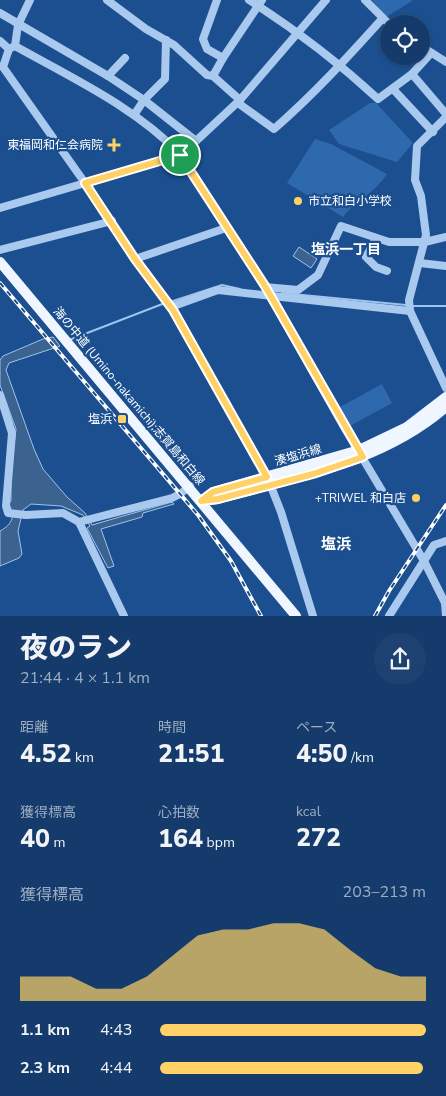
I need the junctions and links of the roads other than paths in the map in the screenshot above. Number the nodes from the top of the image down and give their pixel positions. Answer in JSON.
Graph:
{"nodes":[{"id":1,"x":30,"y":0,"type":"edge"},
{"id":2,"x":107,"y":0,"type":"edge"},
{"id":3,"x":217,"y":0,"type":"edge"},
{"id":4,"x":249,"y":0,"type":"edge"},
{"id":5,"x":326,"y":0,"type":"edge"},
{"id":6,"x":365,"y":0,"type":"edge"},
{"id":7,"x":260,"y":3,"type":"edge"},
{"id":8,"x":0,"y":13,"type":"edge"},
{"id":9,"x":380,"y":17,"type":"edge"},
{"id":10,"x":380,"y":21,"type":"edge"},
{"id":11,"x":18,"y":25,"type":"junction"},
{"id":12,"x":299,"y":32,"type":"junction"},
{"id":13,"x":166,"y":40,"type":"junction"},
{"id":14,"x":0,"y":42,"type":"edge"},
{"id":15,"x":12,"y":47,"type":"junction"},
{"id":16,"x":431,"y":53,"type":"joint"},
{"id":17,"x":125,"y":58,"type":"dead end"},
{"id":18,"x":223,"y":58,"type":"junction"},
{"id":19,"x":446,"y":62,"type":"edge"},
{"id":20,"x":341,"y":65,"type":"junction"},
{"id":21,"x":412,"y":74,"type":"junction"},
{"id":22,"x":108,"y":76,"type":"junction"},
{"id":23,"x":212,"y":76,"type":"junction"},
{"id":24,"x":393,"y":88,"type":"junction"},
{"id":25,"x":144,"y":100,"type":"junction"},
{"id":26,"x":239,"y":102,"type":"junction"},
{"id":27,"x":134,"y":115,"type":"junction"},
{"id":28,"x":445,"y":119,"type":"edge"},
{"id":29,"x":433,"y":132,"type":"junction"},
{"id":30,"x":196,"y":141,"type":"junction"},
{"id":31,"x":180,"y":155,"type":"junction"},
{"id":32,"x":85,"y":183,"type":"junction"},
{"id":33,"x":0,"y":208,"type":"edge"},
{"id":34,"x":112,"y":221,"type":"junction"},
{"id":35,"x":226,"y":228,"type":"junction"},
{"id":36,"x":446,"y":237,"type":"edge"},
{"id":37,"x":376,"y":238,"type":"junction"},
{"id":38,"x":425,"y":242,"type":"junction"},
{"id":39,"x":0,"y":250,"type":"edge"},
{"id":40,"x":135,"y":259,"type":"junction"},
{"id":41,"x":0,"y":262,"type":"edge"},
{"id":42,"x":420,"y":264,"type":"junction"},
{"id":43,"x":446,"y":266,"type":"edge"},
{"id":44,"x":387,"y":271,"type":"dead end"},
{"id":45,"x":265,"y":286,"type":"junction"},
{"id":46,"x":270,"y":296,"type":"junction"},
{"id":47,"x":171,"y":307,"type":"junction"},
{"id":48,"x":410,"y":311,"type":"junction"},
{"id":49,"x":446,"y":388,"type":"edge"},
{"id":50,"x":0,"y":395,"type":"edge"},
{"id":51,"x":446,"y":397,"type":"edge"},
{"id":52,"x":446,"y":407,"type":"edge"},
{"id":53,"x":361,"y":454,"type":"junction"},
{"id":54,"x":268,"y":480,"type":"junction"},
{"id":55,"x":190,"y":486,"type":"junction"},
{"id":56,"x":201,"y":501,"type":"junction"},
{"id":57,"x":79,"y":522,"type":"junction"},
{"id":58,"x":446,"y":541,"type":"edge"},
{"id":59,"x":424,"y":561,"type":"junction"},
{"id":60,"x":124,"y":616,"type":"edge"},
{"id":61,"x":296,"y":616,"type":"edge"},
{"id":62,"x":313,"y":616,"type":"edge"},
{"id":63,"x":389,"y":616,"type":"edge"},
{"id":64,"x":446,"y":616,"type":"edge"}],
"edges":[{"from":1,"to":11,"type":"street"},
{"from":2,"to":13,"type":"street"},
{"from":3,"to":18,"type":"street"},
{"from":4,"to":7,"type":"street"},
{"from":5,"to":12,"type":"street"},
{"from":6,"to":9,"type":"street"},
{"from":7,"to":12,"type":"street"},
{"from":7,"to":18,"type":"street"},
{"from":8,"to":11,"type":"street"},
{"from":10,"to":20,"type":"street"},
{"from":11,"to":15,"type":"street"},
{"from":11,"to":22,"type":"street"},
{"from":12,"to":20,"type":"street"},
{"from":12,"to":26,"type":"street"},
{"from":13,"to":23,"type":"street"},
{"from":13,"to":25,"type":"street"},
{"from":14,"to":15,"type":"street"},
{"from":15,"to":27,"type":"street"},
{"from":15,"to":32,"type":"street"},
{"from":16,"to":19,"type":"street"},
{"from":16,"to":21,"type":"street"},
{"from":17,"to":22,"type":"street"},
{"from":18,"to":23,"type":"street"},
{"from":20,"to":24,"type":"street"},
{"from":20,"to":26,"type":"street"},
{"from":21,"to":24,"type":"street"},
{"from":21,"to":28,"type":"street"},
{"from":22,"to":25,"type":"street"},
{"from":23,"to":26,"type":"street"},
{"from":24,"to":29,"type":"street"},
{"from":25,"to":27,"type":"street"},
{"from":25,"to":30,"type":"street"},
{"from":26,"to":30,"type":"street"},
{"from":27,"to":31,"type":"street"},
{"from":28,"to":29,"type":"street"},
{"from":29,"to":38,"type":"street"},
{"from":30,"to":31,"type":"street"},
{"from":31,"to":32,"type":"street"},
{"from":31,"to":35,"type":"street"},
{"from":32,"to":33,"type":"street"},
{"from":32,"to":34,"type":"street"},
{"from":34,"to":39,"type":"street"},
{"from":34,"to":40,"type":"street"},
{"from":35,"to":40,"type":"street"},
{"from":35,"to":45,"type":"street"},
{"from":36,"to":38,"type":"street"},
{"from":37,"to":38,"type":"street"},
{"from":37,"to":44,"type":"street"},
{"from":37,"to":45,"type":"street"},
{"from":38,"to":42,"type":"street"},
{"from":40,"to":47,"type":"street"},
{"from":41,"to":55,"type":"main road","name":"海の中道 (Umino-nakamichi);志賀島和白線"},
{"from":42,"to":43,"type":"street"},
{"from":42,"to":48,"type":"street"},
{"from":45,"to":46,"type":"street"},
{"from":46,"to":47,"type":"street"},
{"from":46,"to":48,"type":"street"},
{"from":46,"to":53,"type":"street"},
{"from":47,"to":54,"type":"street"},
{"from":48,"to":49,"type":"street"},
{"from":50,"to":57,"type":"street"},
{"from":51,"to":53,"type":"main road","name":"湊塩浜線"},
{"from":52,"to":53,"type":"main road","name":"湊塩浜線"},
{"from":53,"to":54,"type":"main road","name":"湊塩浜線"},
{"from":53,"to":59,"type":"street"},
{"from":54,"to":56,"type":"main road","name":"湊塩浜線"},
{"from":54,"to":62,"type":"street"},
{"from":55,"to":56,"type":"main road","name":"海の中道 (Umino-nakamichi);志賀島和白線"},
{"from":55,"to":57,"type":"street"},
{"from":56,"to":61,"type":"main road","name":"海の中道 (Umino-nakamichi);志賀島和白線"},
{"from":57,"to":60,"type":"street"},
{"from":58,"to":59,"type":"street"},
{"from":59,"to":63,"type":"street"},
{"from":59,"to":64,"type":"street"}]}
